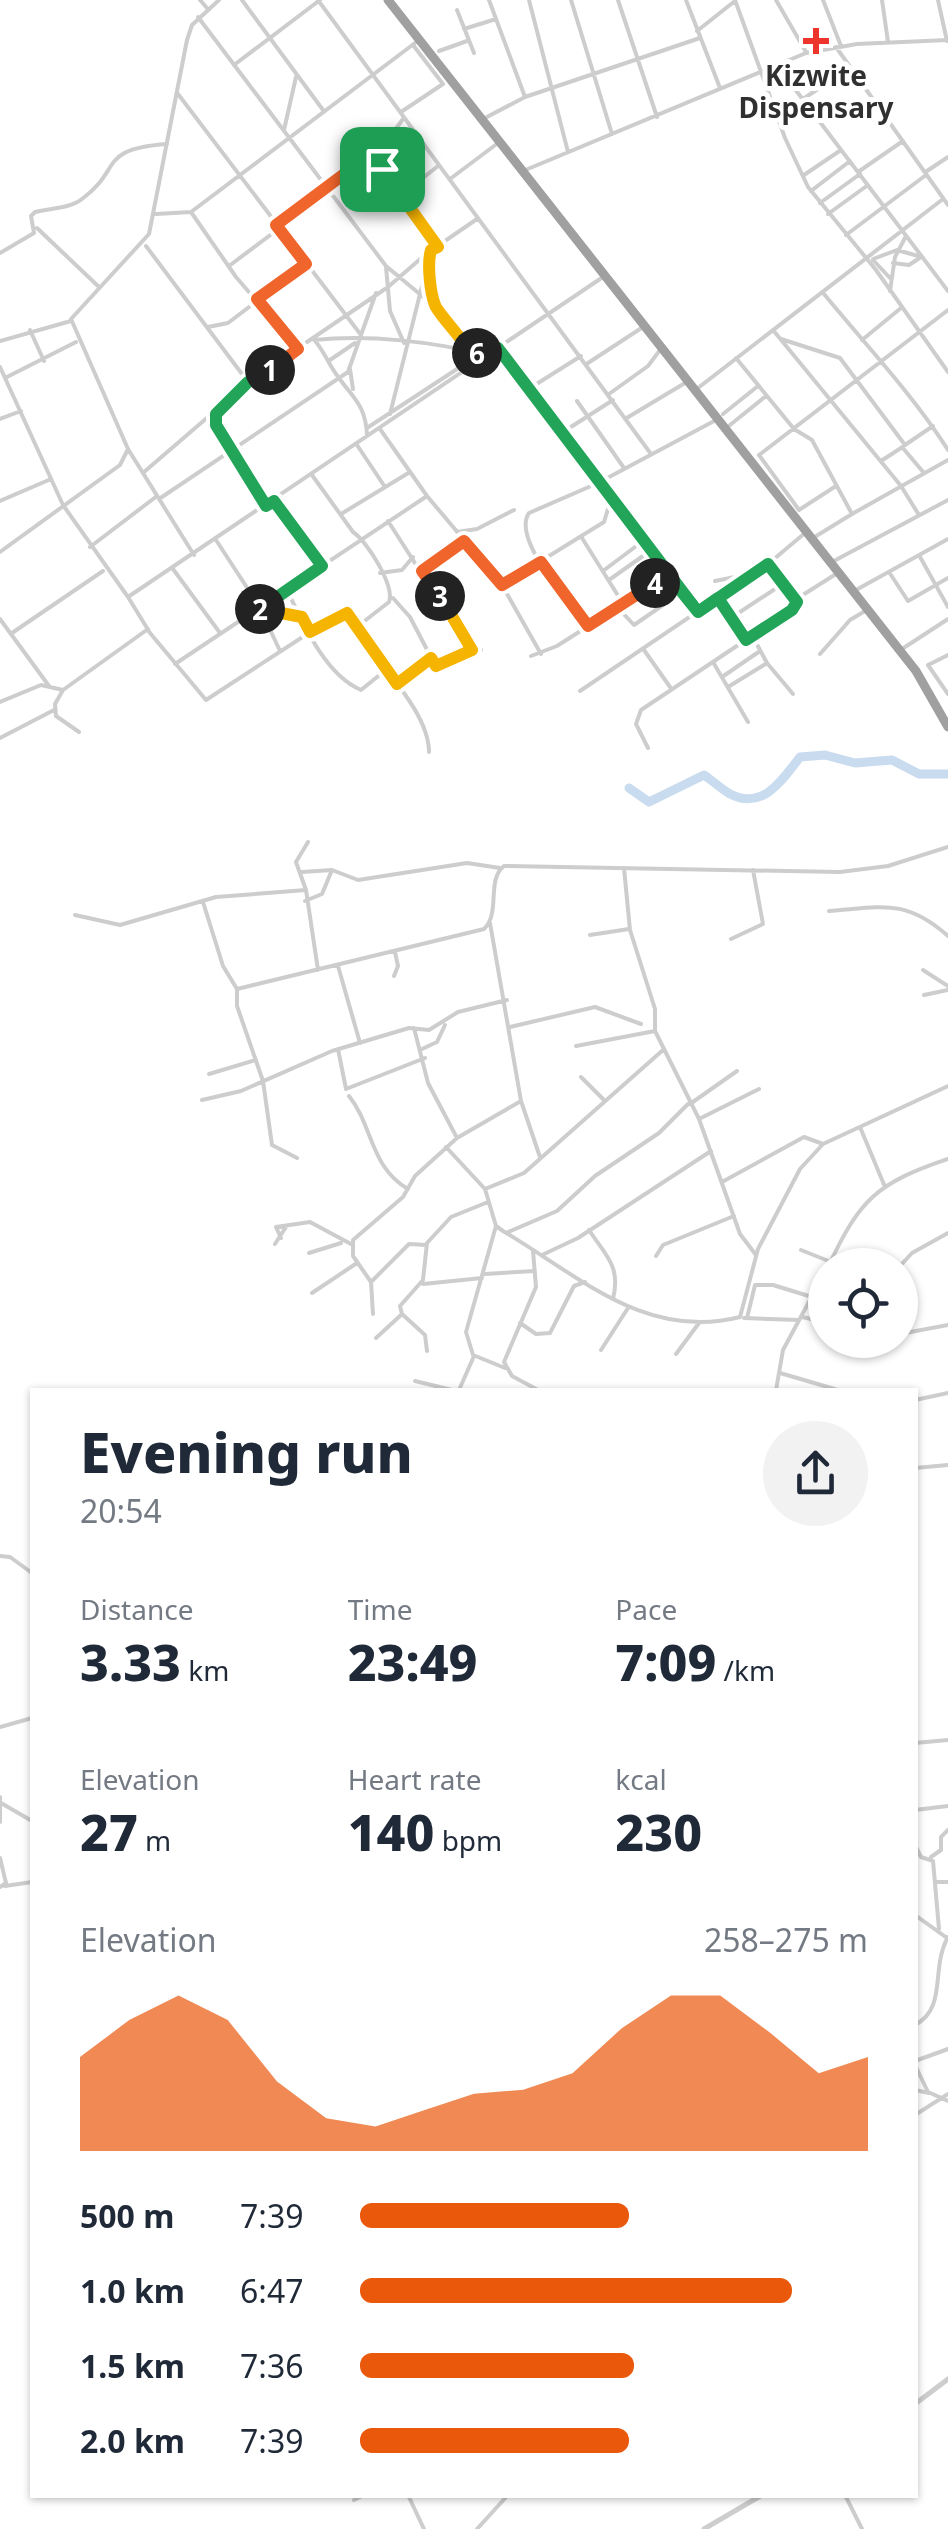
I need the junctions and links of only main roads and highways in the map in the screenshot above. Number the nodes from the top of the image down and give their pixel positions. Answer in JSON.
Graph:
{"nodes":[{"id":1,"x":388,"y":0,"type":"edge"},
{"id":2,"x":948,"y":727,"type":"edge"}],
"edges":[{"from":1,"to":2,"type":"highway"}]}
